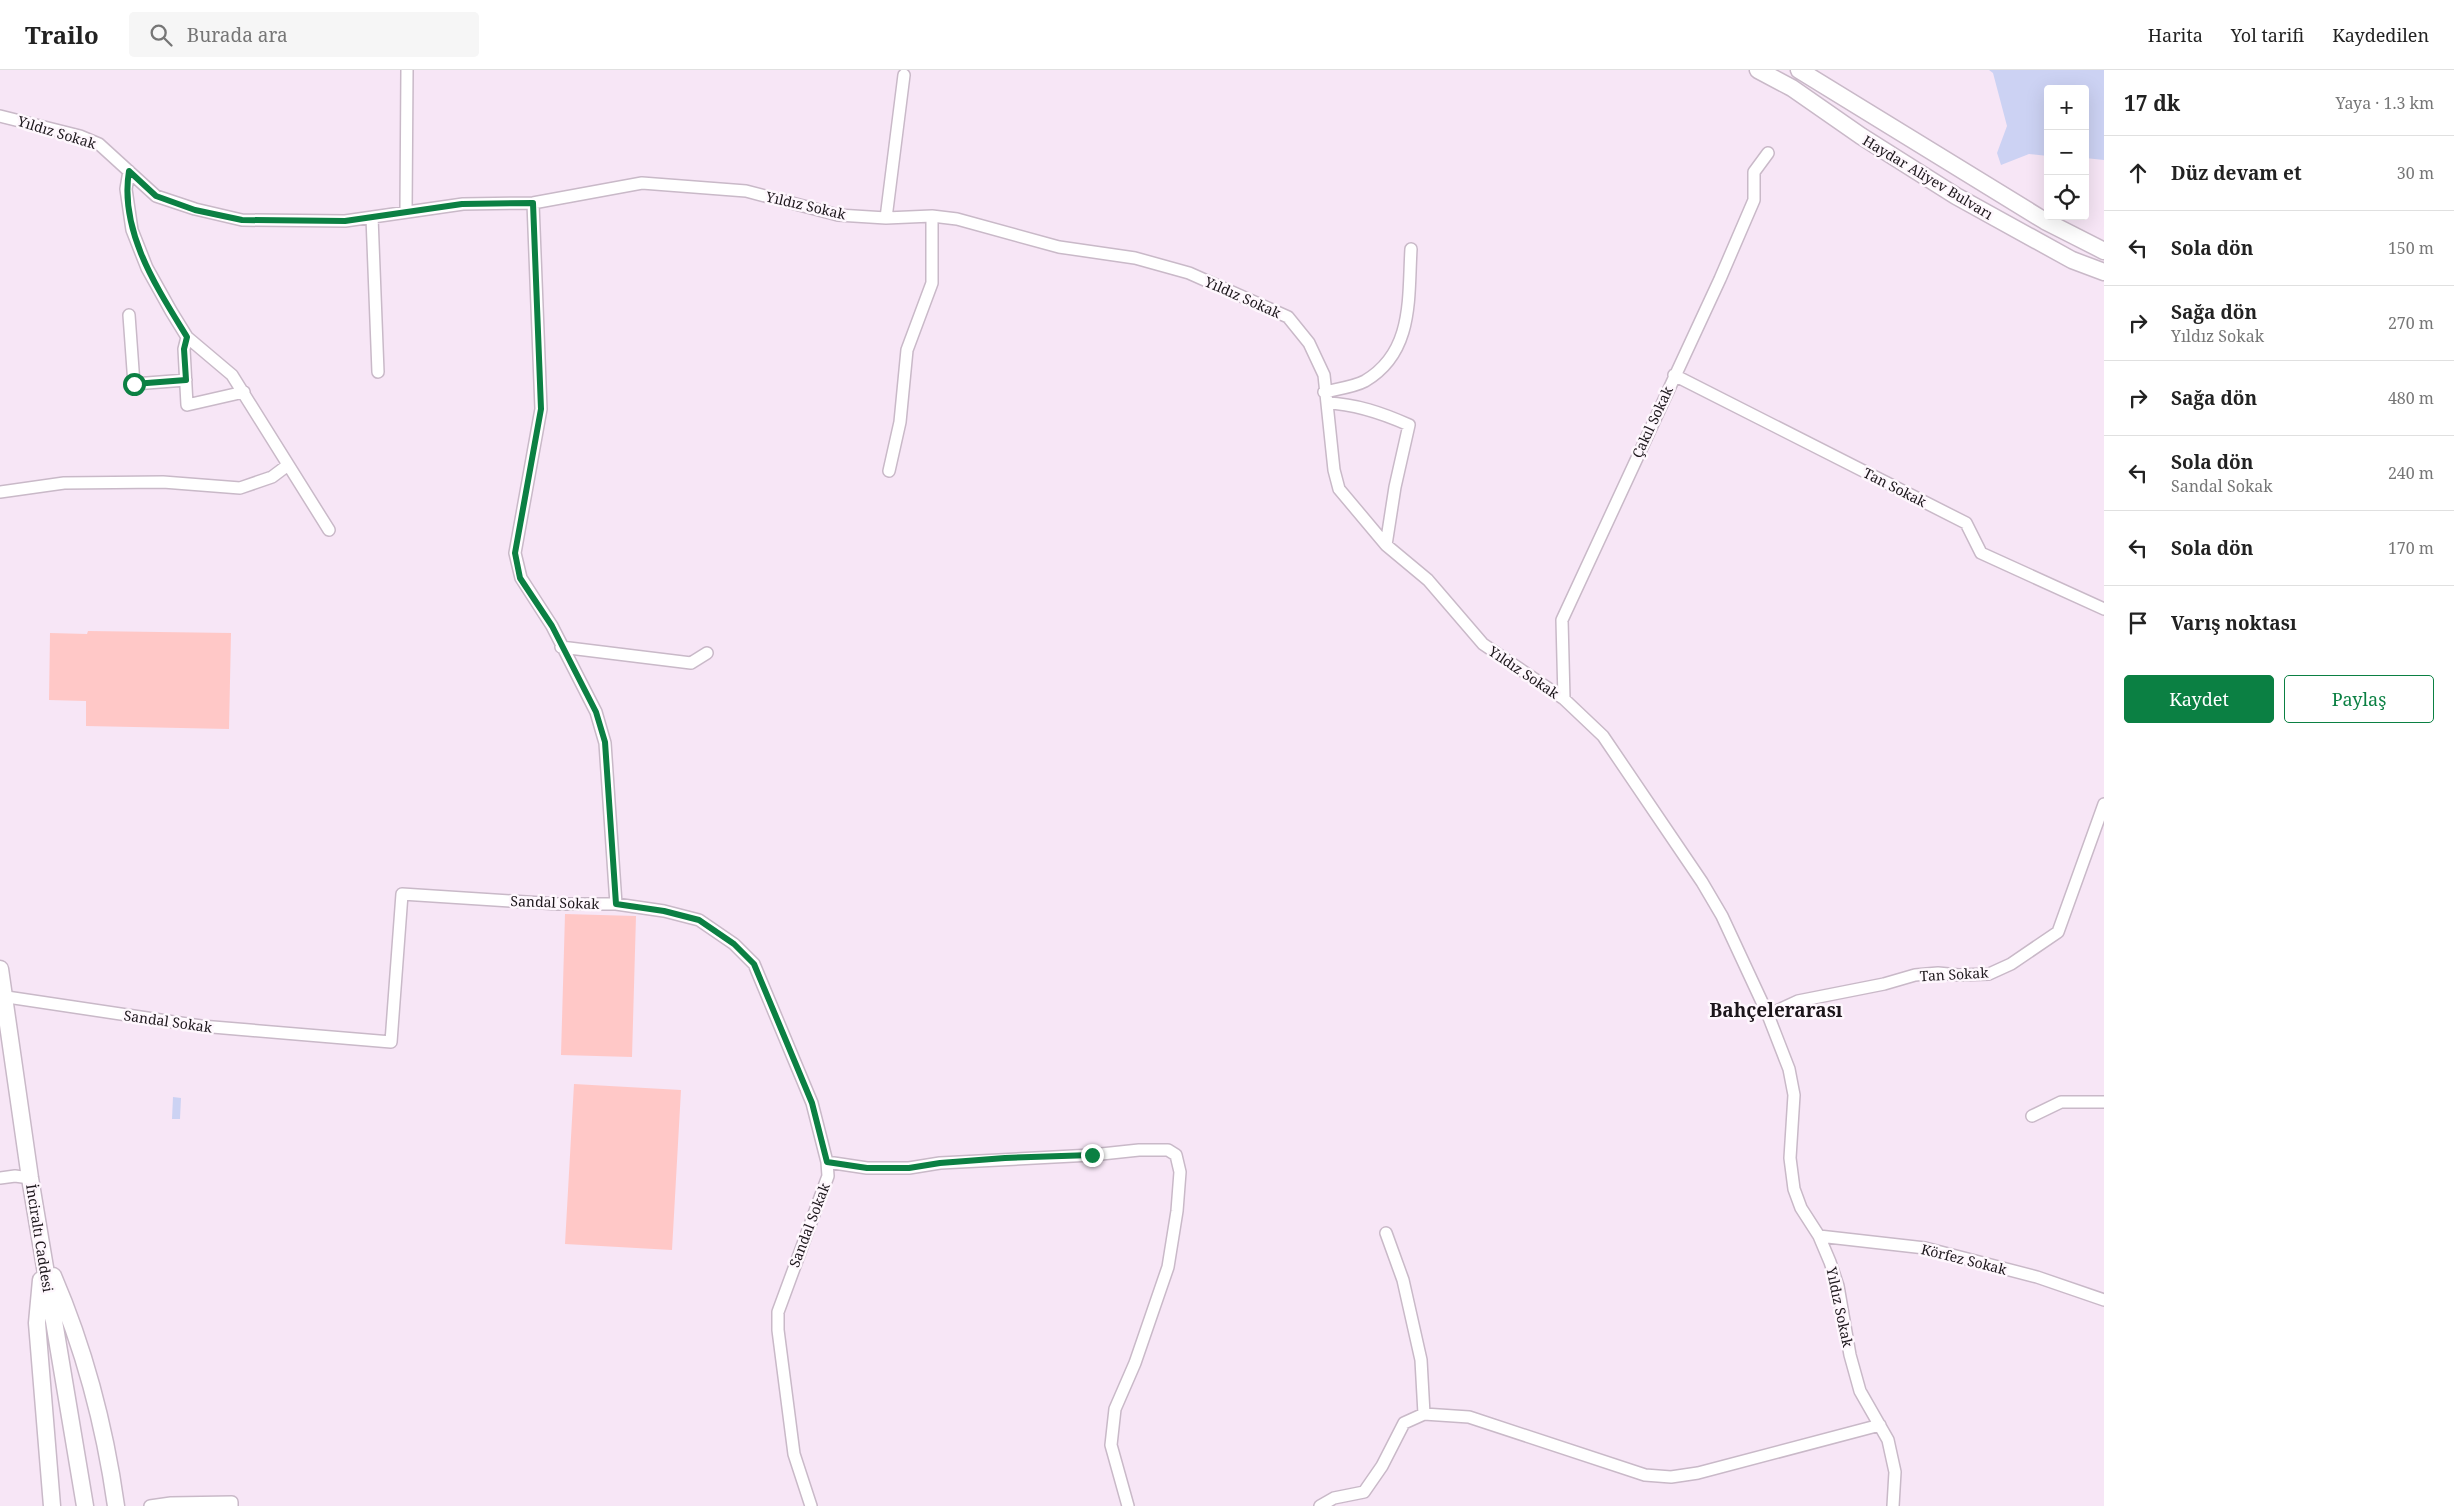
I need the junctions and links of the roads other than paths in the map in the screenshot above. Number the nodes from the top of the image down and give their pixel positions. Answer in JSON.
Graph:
{"nodes":[{"id":1,"x":407,"y":70,"type":"edge"},
{"id":2,"x":1758,"y":70,"type":"edge"},
{"id":3,"x":1799,"y":70,"type":"edge"},
{"id":4,"x":904,"y":75,"type":"dead end"},
{"id":5,"x":0,"y":116,"type":"edge"},
{"id":6,"x":1768,"y":153,"type":"dead end"},
{"id":7,"x":129,"y":171,"type":"junction"},
{"id":8,"x":533,"y":203,"type":"junction"},
{"id":9,"x":406,"y":210,"type":"junction"},
{"id":10,"x":932,"y":216,"type":"junction"},
{"id":11,"x":372,"y":217,"type":"junction"},
{"id":12,"x":886,"y":218,"type":"junction"},
{"id":13,"x":1411,"y":249,"type":"dead end"},
{"id":14,"x":2104,"y":250,"type":"edge"},
{"id":15,"x":2104,"y":272,"type":"edge"},
{"id":16,"x":129,"y":316,"type":"dead end"},
{"id":17,"x":187,"y":337,"type":"junction"},
{"id":18,"x":378,"y":372,"type":"dead end"},
{"id":19,"x":1674,"y":375,"type":"junction"},
{"id":20,"x":186,"y":380,"type":"junction"},
{"id":21,"x":244,"y":392,"type":"junction"},
{"id":22,"x":1325,"y":397,"type":"junction"},
{"id":23,"x":288,"y":465,"type":"junction"},
{"id":24,"x":889,"y":471,"type":"dead end"},
{"id":25,"x":0,"y":492,"type":"edge"},
{"id":26,"x":330,"y":530,"type":"dead end"},
{"id":27,"x":1386,"y":544,"type":"junction"},
{"id":28,"x":2104,"y":609,"type":"edge"},
{"id":29,"x":561,"y":647,"type":"junction"},
{"id":30,"x":707,"y":653,"type":"dead end"},
{"id":31,"x":1564,"y":699,"type":"junction"},
{"id":32,"x":2104,"y":804,"type":"edge"},
{"id":33,"x":616,"y":904,"type":"junction"},
{"id":34,"x":0,"y":969,"type":"edge"},
{"id":35,"x":2,"y":997,"type":"edge"},
{"id":36,"x":1768,"y":1015,"type":"junction"},
{"id":37,"x":2104,"y":1102,"type":"edge"},
{"id":38,"x":2032,"y":1116,"type":"dead end"},
{"id":39,"x":827,"y":1162,"type":"junction"},
{"id":40,"x":0,"y":1178,"type":"edge"},
{"id":41,"x":30,"y":1178,"type":"junction"},
{"id":42,"x":1386,"y":1233,"type":"dead end"},
{"id":43,"x":1819,"y":1236,"type":"junction"},
{"id":44,"x":44,"y":1255,"type":"junction"},
{"id":45,"x":2104,"y":1300,"type":"edge"},
{"id":46,"x":1424,"y":1414,"type":"junction"},
{"id":47,"x":1880,"y":1425,"type":"junction"},
{"id":48,"x":52,"y":1506,"type":"edge"},
{"id":49,"x":85,"y":1506,"type":"edge"},
{"id":50,"x":116,"y":1506,"type":"edge"},
{"id":51,"x":150,"y":1506,"type":"edge"},
{"id":52,"x":232,"y":1506,"type":"edge"},
{"id":53,"x":812,"y":1506,"type":"edge"},
{"id":54,"x":1128,"y":1506,"type":"edge"},
{"id":55,"x":1320,"y":1506,"type":"edge"},
{"id":56,"x":1893,"y":1506,"type":"edge"}],
"edges":[{"from":1,"to":9,"type":"street"},
{"from":2,"to":15,"type":"main road","name":"Haydar Aliyev Bulvarı"},
{"from":3,"to":14,"type":"main road","name":"Haydar Aliyev Bulvarı"},
{"from":4,"to":12,"type":"street"},
{"from":5,"to":7,"type":"street","name":"Yıldız Sokak"},
{"from":6,"to":19,"type":"street","name":"Çakıl Sokak"},
{"from":7,"to":11,"type":"street","name":"Yıldız Sokak"},
{"from":7,"to":17,"type":"street"},
{"from":8,"to":9,"type":"street","name":"Yıldız Sokak"},
{"from":8,"to":12,"type":"street","name":"Yıldız Sokak"},
{"from":8,"to":29,"type":"street"},
{"from":9,"to":11,"type":"street","name":"Yıldız Sokak"},
{"from":10,"to":12,"type":"street","name":"Yıldız Sokak"},
{"from":10,"to":22,"type":"street","name":"Yıldız Sokak"},
{"from":10,"to":24,"type":"street"},
{"from":11,"to":18,"type":"street"},
{"from":13,"to":22,"type":"street"},
{"from":16,"to":20,"type":"street"},
{"from":17,"to":20,"type":"street"},
{"from":17,"to":21,"type":"street"},
{"from":19,"to":28,"type":"street","name":"Tan Sokak"},
{"from":19,"to":31,"type":"street","name":"Çakıl Sokak"},
{"from":20,"to":21,"type":"street"},
{"from":21,"to":23,"type":"street"},
{"from":22,"to":27,"type":"street","name":"Yıldız Sokak"},
{"from":22,"to":27,"type":"street"},
{"from":23,"to":25,"type":"street"},
{"from":23,"to":26,"type":"street"},
{"from":27,"to":31,"type":"street","name":"Yıldız Sokak"},
{"from":29,"to":30,"type":"street"},
{"from":29,"to":33,"type":"street"},
{"from":31,"to":36,"type":"street","name":"Yıldız Sokak"},
{"from":32,"to":36,"type":"street","name":"Tan Sokak"},
{"from":33,"to":35,"type":"street","name":"Sandal Sokak"},
{"from":33,"to":39,"type":"street","name":"Sandal Sokak"},
{"from":34,"to":35,"type":"main road","name":"İnciraltı Caddesi"},
{"from":35,"to":41,"type":"main road","name":"İnciraltı Caddesi"},
{"from":36,"to":43,"type":"street","name":"Yıldız Sokak"},
{"from":37,"to":38,"type":"street"},
{"from":39,"to":53,"type":"street","name":"Sandal Sokak"},
{"from":39,"to":54,"type":"street"},
{"from":40,"to":41,"type":"street"},
{"from":41,"to":44,"type":"main road","name":"İnciraltı Caddesi"},
{"from":42,"to":46,"type":"street"},
{"from":43,"to":45,"type":"street","name":"Körfez Sokak"},
{"from":43,"to":47,"type":"street","name":"Yıldız Sokak"},
{"from":44,"to":48,"type":"main road"},
{"from":44,"to":49,"type":"main road","name":"İnciraltı Caddesi"},
{"from":44,"to":50,"type":"main road"},
{"from":46,"to":47,"type":"street"},
{"from":46,"to":55,"type":"street"},
{"from":47,"to":56,"type":"street","name":"Yıldız Sokak"},
{"from":51,"to":52,"type":"street"}]}
